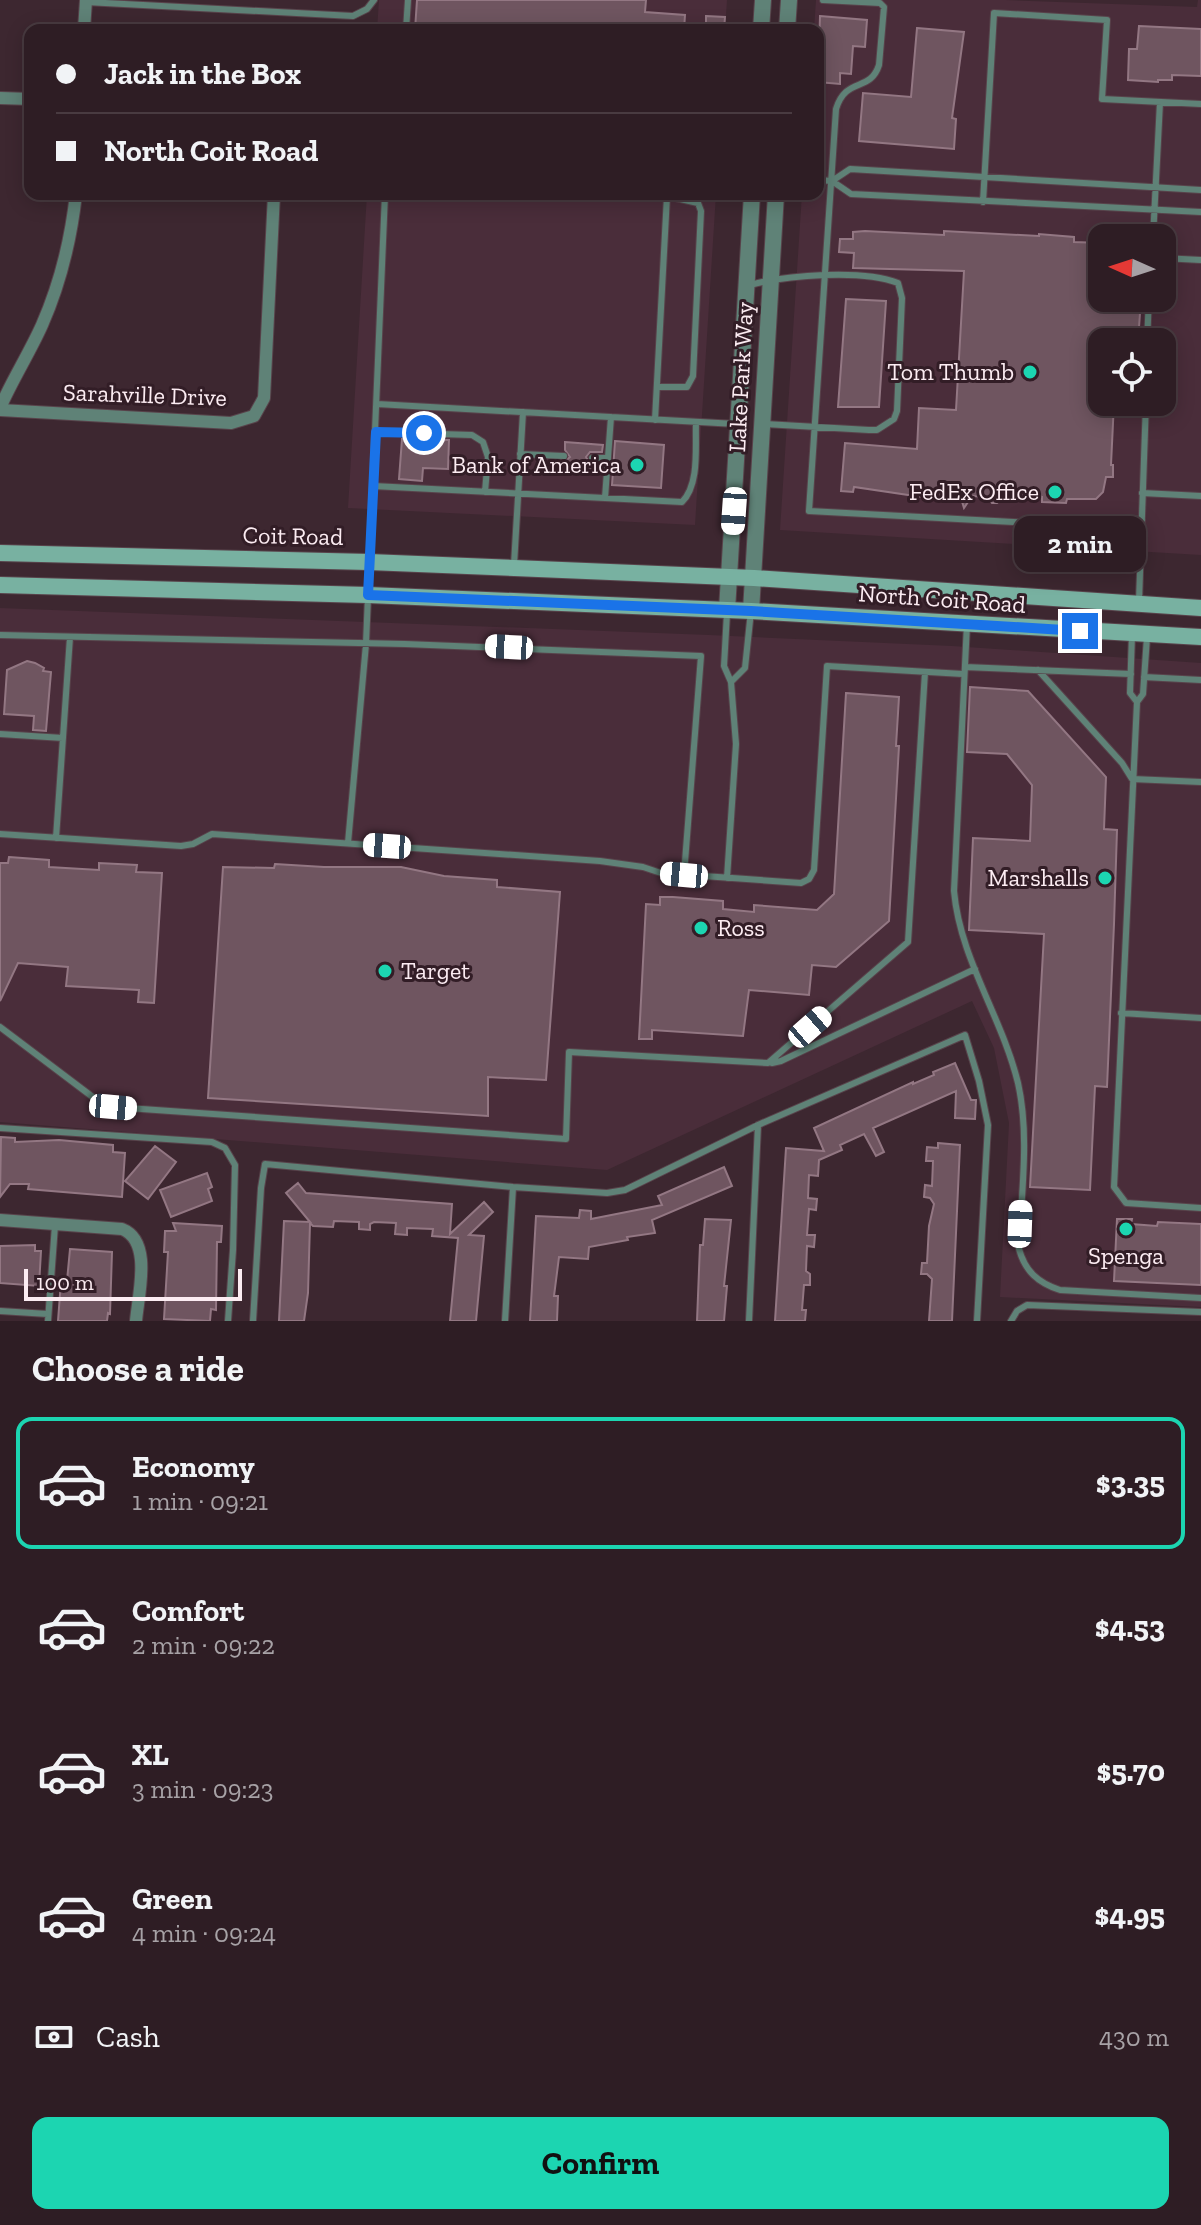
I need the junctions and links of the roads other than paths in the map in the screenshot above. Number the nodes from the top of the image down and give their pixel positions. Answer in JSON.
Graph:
{"nodes":[{"id":1,"x":374,"y":0,"type":"edge"},
{"id":2,"x":408,"y":0,"type":"edge"},
{"id":3,"x":763,"y":0,"type":"edge"},
{"id":4,"x":789,"y":0,"type":"edge"},
{"id":5,"x":823,"y":0,"type":"edge"},
{"id":6,"x":86,"y":1,"type":"edge"},
{"id":7,"x":84,"y":24,"type":"edge"},
{"id":8,"x":406,"y":24,"type":"edge"},
{"id":9,"x":761,"y":24,"type":"edge"},
{"id":10,"x":787,"y":24,"type":"edge"},
{"id":11,"x":0,"y":98,"type":"edge"},
{"id":12,"x":24,"y":99,"type":"edge"},
{"id":13,"x":1160,"y":102,"type":"junction"},
{"id":14,"x":1201,"y":104,"type":"edge"},
{"id":15,"x":985,"y":178,"type":"junction"},
{"id":16,"x":824,"y":180,"type":"edge"},
{"id":17,"x":832,"y":181,"type":"junction"},
{"id":18,"x":1156,"y":187,"type":"junction"},
{"id":19,"x":1201,"y":190,"type":"edge"},
{"id":20,"x":75,"y":200,"type":"edge"},
{"id":21,"x":274,"y":200,"type":"edge"},
{"id":22,"x":385,"y":200,"type":"edge"},
{"id":23,"x":667,"y":200,"type":"edge"},
{"id":24,"x":686,"y":200,"type":"edge"},
{"id":25,"x":752,"y":200,"type":"edge"},
{"id":26,"x":776,"y":200,"type":"edge"},
{"id":27,"x":983,"y":202,"type":"junction"},
{"id":28,"x":1154,"y":210,"type":"junction"},
{"id":29,"x":1201,"y":212,"type":"edge"},
{"id":30,"x":1154,"y":224,"type":"edge"},
{"id":31,"x":1176,"y":259,"type":"edge"},
{"id":32,"x":1201,"y":260,"type":"edge"},
{"id":33,"x":825,"y":276,"type":"junction"},
{"id":34,"x":770,"y":279,"type":"junction"},
{"id":35,"x":746,"y":286,"type":"junction"},
{"id":36,"x":657,"y":387,"type":"junction"},
{"id":37,"x":377,"y":404,"type":"junction"},
{"id":38,"x":0,"y":409,"type":"edge"},
{"id":39,"x":523,"y":412,"type":"junction"},
{"id":40,"x":1145,"y":416,"type":"edge"},
{"id":41,"x":611,"y":417,"type":"junction"},
{"id":42,"x":655,"y":420,"type":"junction"},
{"id":43,"x":696,"y":422,"type":"junction"},
{"id":44,"x":763,"y":424,"type":"junction"},
{"id":45,"x":739,"y":425,"type":"junction"},
{"id":46,"x":816,"y":426,"type":"junction"},
{"id":47,"x":376,"y":432,"type":"junction"},
{"id":48,"x":520,"y":454,"type":"junction"},
{"id":49,"x":564,"y":456,"type":"dead end"},
{"id":50,"x":592,"y":458,"type":"dead end"},
{"id":51,"x":608,"y":458,"type":"junction"},
{"id":52,"x":373,"y":486,"type":"junction"},
{"id":53,"x":485,"y":492,"type":"junction"},
{"id":54,"x":1142,"y":493,"type":"junction"},
{"id":55,"x":518,"y":494,"type":"junction"},
{"id":56,"x":1201,"y":496,"type":"edge"},
{"id":57,"x":605,"y":498,"type":"junction"},
{"id":58,"x":1142,"y":520,"type":"junction"},
{"id":59,"x":0,"y":553,"type":"edge"},
{"id":60,"x":369,"y":562,"type":"junction"},
{"id":61,"x":514,"y":568,"type":"junction"},
{"id":62,"x":729,"y":577,"type":"junction"},
{"id":63,"x":754,"y":578,"type":"junction"},
{"id":64,"x":0,"y":585,"type":"edge"},
{"id":65,"x":368,"y":595,"type":"junction"},
{"id":66,"x":1139,"y":604,"type":"junction"},
{"id":67,"x":1201,"y":608,"type":"edge"},
{"id":68,"x":727,"y":610,"type":"junction"},
{"id":69,"x":751,"y":611,"type":"junction"},
{"id":70,"x":967,"y":624,"type":"junction"},
{"id":71,"x":1140,"y":634,"type":"junction"},
{"id":72,"x":0,"y":635,"type":"edge"},
{"id":73,"x":70,"y":637,"type":"junction"},
{"id":74,"x":1201,"y":637,"type":"edge"},
{"id":75,"x":366,"y":644,"type":"junction"},
{"id":76,"x":964,"y":670,"type":"junction"},
{"id":77,"x":1038,"y":670,"type":"junction"},
{"id":78,"x":925,"y":672,"type":"junction"},
{"id":79,"x":1131,"y":674,"type":"junction"},
{"id":80,"x":1144,"y":677,"type":"junction"},
{"id":81,"x":1201,"y":680,"type":"edge"},
{"id":82,"x":731,"y":682,"type":"junction"},
{"id":83,"x":1137,"y":702,"type":"junction"},
{"id":84,"x":0,"y":734,"type":"edge"},
{"id":85,"x":63,"y":738,"type":"junction"},
{"id":86,"x":1132,"y":779,"type":"junction"},
{"id":87,"x":1201,"y":782,"type":"edge"},
{"id":88,"x":0,"y":834,"type":"edge"},
{"id":89,"x":56,"y":838,"type":"junction"},
{"id":90,"x":348,"y":843,"type":"junction"},
{"id":91,"x":684,"y":875,"type":"junction"},
{"id":92,"x":727,"y":878,"type":"junction"},
{"id":93,"x":975,"y":969,"type":"junction"},
{"id":94,"x":1121,"y":1013,"type":"junction"},
{"id":95,"x":1201,"y":1018,"type":"edge"},
{"id":96,"x":0,"y":1027,"type":"edge"},
{"id":97,"x":768,"y":1063,"type":"junction"},
{"id":98,"x":758,"y":1125,"type":"junction"},
{"id":99,"x":0,"y":1128,"type":"edge"},
{"id":100,"x":513,"y":1187,"type":"junction"},
{"id":101,"x":1201,"y":1208,"type":"edge"},
{"id":102,"x":0,"y":1220,"type":"edge"},
{"id":103,"x":55,"y":1224,"type":"junction"},
{"id":104,"x":1201,"y":1298,"type":"edge"},
{"id":105,"x":0,"y":1311,"type":"edge"},
{"id":106,"x":1201,"y":1312,"type":"edge"},
{"id":107,"x":48,"y":1318,"type":"edge"},
{"id":108,"x":136,"y":1321,"type":"edge"},
{"id":109,"x":228,"y":1321,"type":"edge"},
{"id":110,"x":253,"y":1321,"type":"edge"},
{"id":111,"x":505,"y":1321,"type":"edge"},
{"id":112,"x":749,"y":1321,"type":"edge"},
{"id":113,"x":977,"y":1321,"type":"edge"},
{"id":114,"x":1011,"y":1321,"type":"edge"}],
"edges":[{"from":1,"to":6,"type":"lane"},
{"from":2,"to":8,"type":"lane"},
{"from":3,"to":9,"type":"street"},
{"from":4,"to":10,"type":"street"},
{"from":5,"to":17,"type":"lane"},
{"from":6,"to":7,"type":"street"},
{"from":11,"to":12,"type":"street"},
{"from":13,"to":14,"type":"lane"},
{"from":13,"to":15,"type":"lane"},
{"from":13,"to":18,"type":"lane"},
{"from":15,"to":17,"type":"lane"},
{"from":15,"to":18,"type":"lane"},
{"from":15,"to":27,"type":"lane"},
{"from":16,"to":17,"type":"lane"},
{"from":17,"to":27,"type":"lane"},
{"from":17,"to":33,"type":"lane"},
{"from":18,"to":19,"type":"lane"},
{"from":18,"to":28,"type":"lane"},
{"from":20,"to":38,"type":"street"},
{"from":21,"to":38,"type":"street","name":"Sarahville Drive"},
{"from":22,"to":37,"type":"lane"},
{"from":23,"to":36,"type":"lane"},
{"from":24,"to":36,"type":"lane"},
{"from":25,"to":35,"type":"street","name":"Lake Park Way"},
{"from":26,"to":34,"type":"street","name":"Lake Park Way"},
{"from":27,"to":28,"type":"lane"},
{"from":28,"to":29,"type":"lane"},
{"from":28,"to":30,"type":"lane"},
{"from":31,"to":32,"type":"lane"},
{"from":33,"to":34,"type":"lane"},
{"from":33,"to":46,"type":"lane"},
{"from":33,"to":46,"type":"lane"},
{"from":34,"to":35,"type":"lane"},
{"from":34,"to":44,"type":"street","name":"Lake Park Way"},
{"from":35,"to":45,"type":"street","name":"Lake Park Way"},
{"from":36,"to":42,"type":"lane"},
{"from":37,"to":39,"type":"lane"},
{"from":37,"to":47,"type":"lane"},
{"from":39,"to":41,"type":"lane"},
{"from":39,"to":48,"type":"lane"},
{"from":40,"to":54,"type":"lane"},
{"from":41,"to":42,"type":"lane"},
{"from":41,"to":51,"type":"lane"},
{"from":42,"to":43,"type":"lane"},
{"from":43,"to":45,"type":"lane"},
{"from":43,"to":57,"type":"lane"},
{"from":44,"to":46,"type":"lane"},
{"from":44,"to":63,"type":"street","name":"Lake Park Way"},
{"from":45,"to":62,"type":"street","name":"Lake Park Way"},
{"from":46,"to":58,"type":"lane"},
{"from":47,"to":52,"type":"lane"},
{"from":47,"to":53,"type":"lane"},
{"from":48,"to":49,"type":"lane"},
{"from":48,"to":55,"type":"lane"},
{"from":50,"to":51,"type":"lane"},
{"from":51,"to":57,"type":"lane"},
{"from":52,"to":53,"type":"lane"},
{"from":52,"to":60,"type":"lane"},
{"from":53,"to":55,"type":"lane"},
{"from":54,"to":56,"type":"lane"},
{"from":54,"to":58,"type":"lane"},
{"from":55,"to":57,"type":"lane"},
{"from":55,"to":61,"type":"lane"},
{"from":58,"to":66,"type":"lane"},
{"from":59,"to":60,"type":"main road","name":"Coit Road"},
{"from":60,"to":61,"type":"main road","name":"Coit Road"},
{"from":60,"to":65,"type":"lane"},
{"from":61,"to":62,"type":"main road","name":"Coit Road"},
{"from":62,"to":63,"type":"main road","name":"North Coit Road"},
{"from":62,"to":68,"type":"street","name":"Lake Park Way"},
{"from":63,"to":66,"type":"main road","name":"North Coit Road"},
{"from":63,"to":69,"type":"street","name":"Lake Park Way"},
{"from":64,"to":65,"type":"main road"},
{"from":65,"to":68,"type":"main road"},
{"from":65,"to":75,"type":"lane"},
{"from":66,"to":67,"type":"main road","name":"North Coit Road"},
{"from":66,"to":71,"type":"main road"},
{"from":68,"to":69,"type":"main road","name":"North Coit Road"},
{"from":68,"to":82,"type":"lane"},
{"from":69,"to":70,"type":"main road","name":"North Coit Road"},
{"from":69,"to":82,"type":"lane"},
{"from":70,"to":71,"type":"main road","name":"North Coit Road"},
{"from":70,"to":76,"type":"lane"},
{"from":71,"to":74,"type":"main road","name":"North Coit Road"},
{"from":71,"to":79,"type":"lane"},
{"from":71,"to":80,"type":"lane"},
{"from":72,"to":73,"type":"lane"},
{"from":73,"to":75,"type":"lane"},
{"from":73,"to":85,"type":"lane"},
{"from":75,"to":90,"type":"lane"},
{"from":75,"to":91,"type":"lane"},
{"from":76,"to":77,"type":"lane"},
{"from":76,"to":78,"type":"lane"},
{"from":76,"to":93,"type":"lane"},
{"from":77,"to":79,"type":"lane"},
{"from":77,"to":86,"type":"lane"},
{"from":78,"to":92,"type":"lane"},
{"from":78,"to":97,"type":"lane"},
{"from":79,"to":83,"type":"lane"},
{"from":80,"to":81,"type":"lane"},
{"from":80,"to":83,"type":"lane"},
{"from":82,"to":92,"type":"lane"},
{"from":83,"to":86,"type":"lane"},
{"from":84,"to":85,"type":"lane"},
{"from":85,"to":89,"type":"lane"},
{"from":86,"to":87,"type":"lane"},
{"from":86,"to":94,"type":"lane"},
{"from":88,"to":89,"type":"lane"},
{"from":89,"to":90,"type":"lane"},
{"from":90,"to":91,"type":"lane"},
{"from":91,"to":92,"type":"lane"},
{"from":93,"to":97,"type":"lane"},
{"from":93,"to":104,"type":"lane"},
{"from":94,"to":95,"type":"lane"},
{"from":94,"to":101,"type":"lane"},
{"from":96,"to":97,"type":"lane"},
{"from":98,"to":100,"type":"lane"},
{"from":98,"to":112,"type":"lane"},
{"from":98,"to":113,"type":"lane"},
{"from":99,"to":109,"type":"lane"},
{"from":100,"to":110,"type":"lane"},
{"from":100,"to":111,"type":"lane"},
{"from":102,"to":103,"type":"street"},
{"from":103,"to":107,"type":"lane"},
{"from":103,"to":108,"type":"street"},
{"from":105,"to":107,"type":"lane"},
{"from":106,"to":114,"type":"lane"}]}
